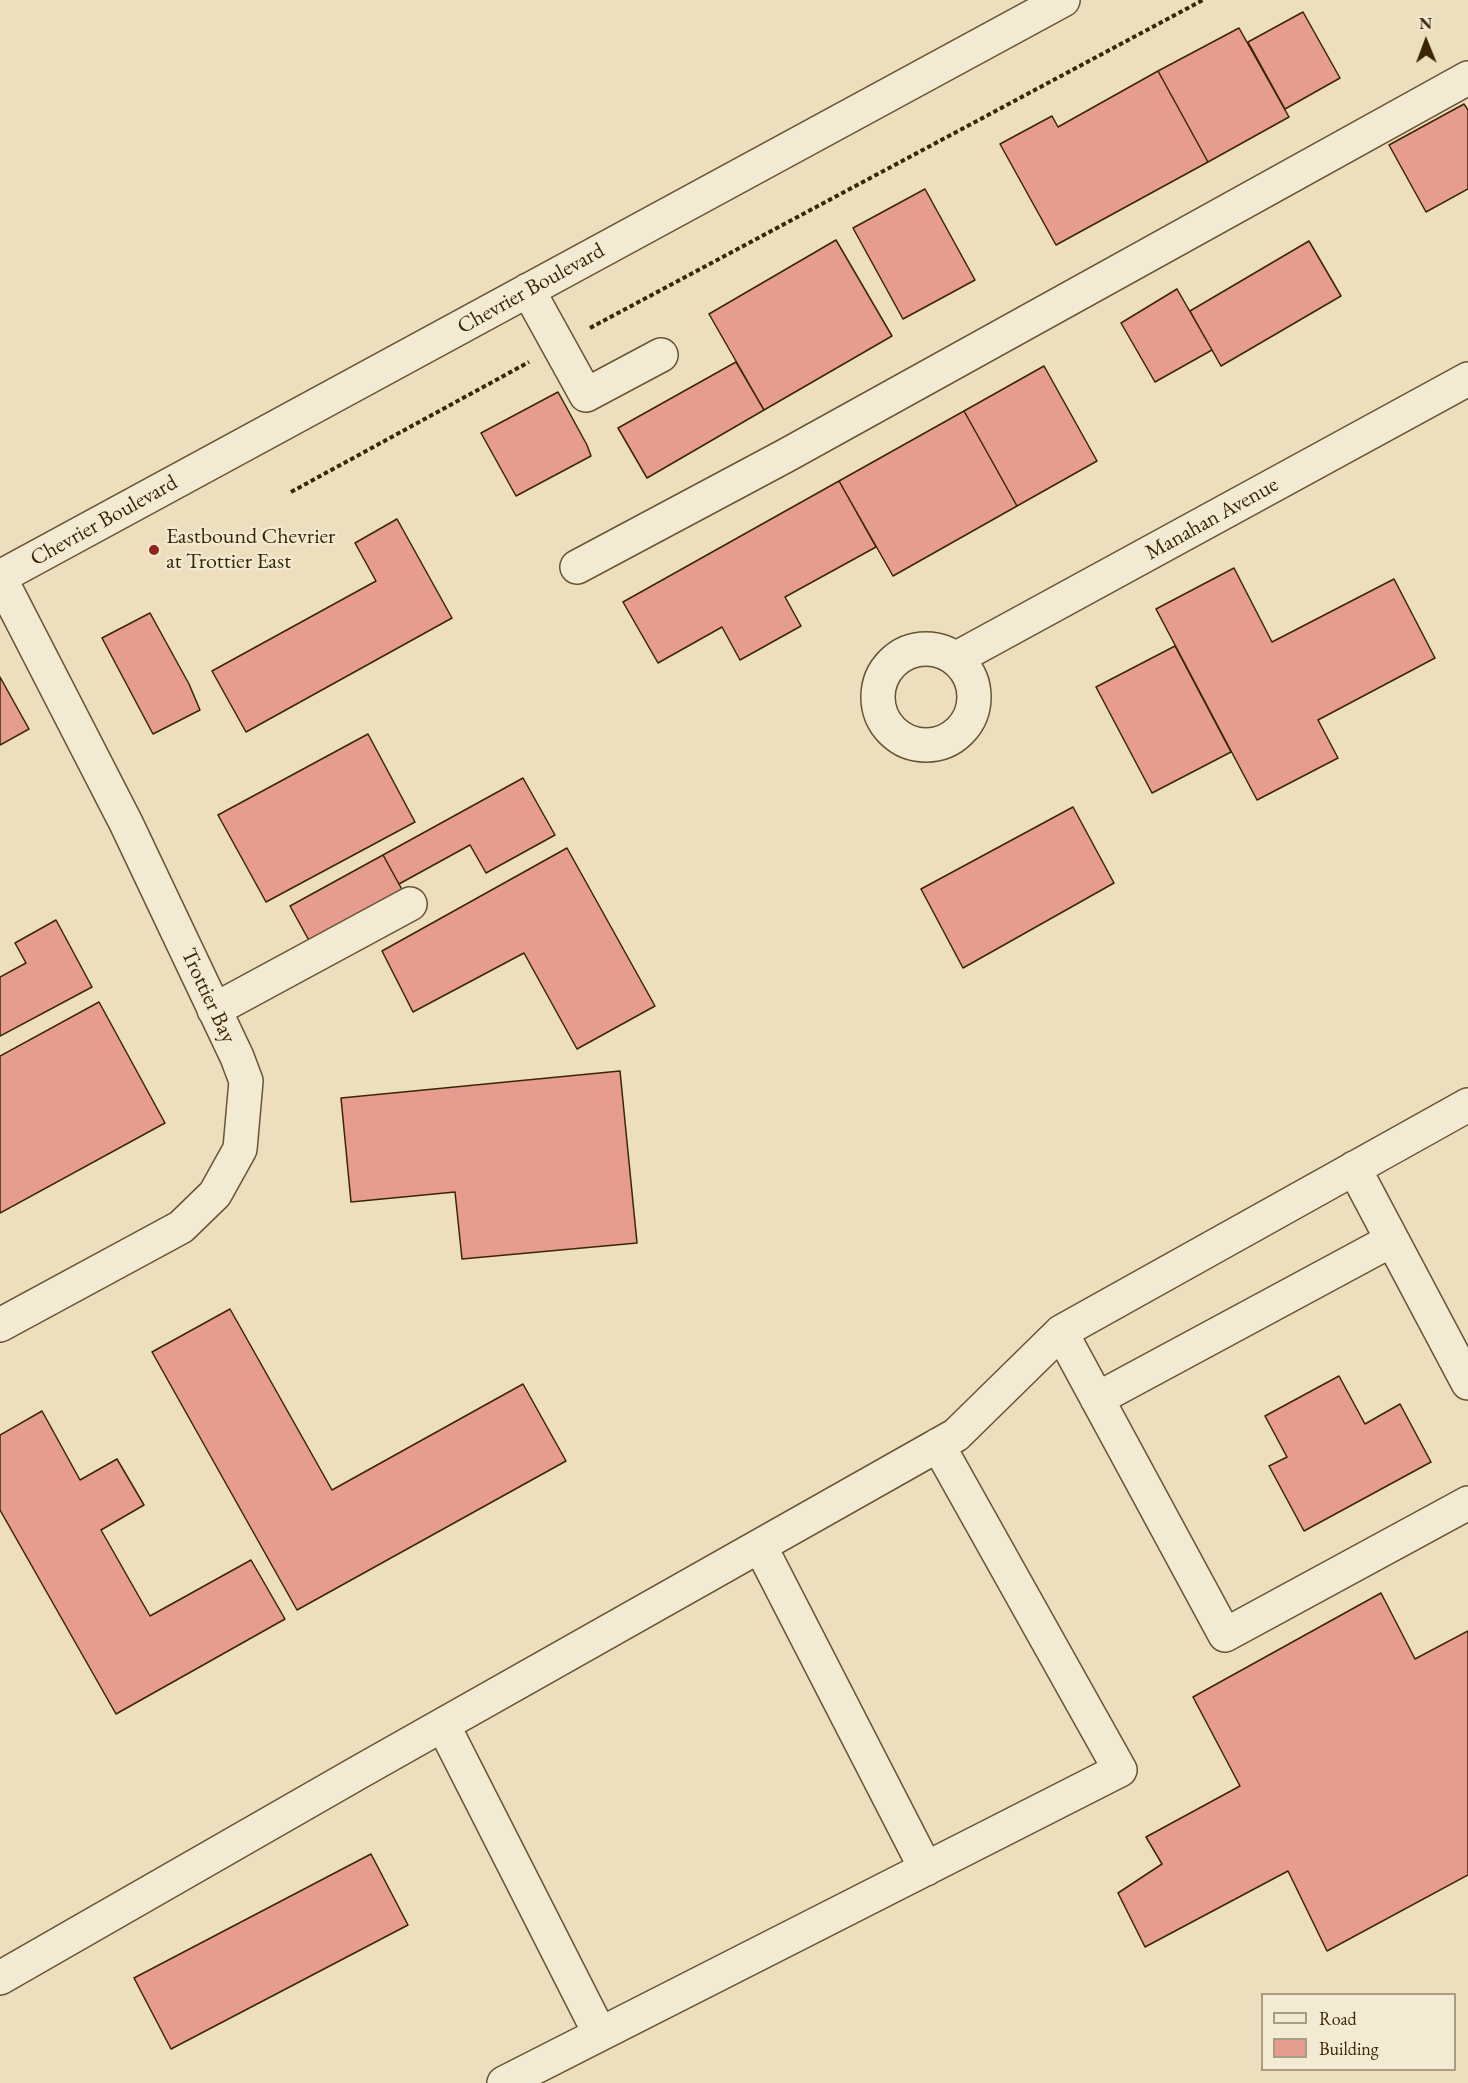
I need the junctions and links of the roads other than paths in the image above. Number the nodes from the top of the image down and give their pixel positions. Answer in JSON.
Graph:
{"nodes":[{"id":1,"x":1063,"y":0,"type":"edge"},
{"id":2,"x":1468,"y":78,"type":"edge"},
{"id":3,"x":528,"y":291,"type":"junction"},
{"id":4,"x":661,"y":355,"type":"dead end"},
{"id":5,"x":1468,"y":379,"type":"edge"},
{"id":6,"x":577,"y":567,"type":"dead end"},
{"id":7,"x":0,"y":578,"type":"edge"},
{"id":8,"x":955,"y":659,"type":"dead end"},
{"id":9,"x":410,"y":904,"type":"dead end"},
{"id":10,"x":214,"y":1010,"type":"junction"},
{"id":11,"x":1468,"y":1105,"type":"edge"},
{"id":12,"x":1354,"y":1168,"type":"junction"},
{"id":13,"x":1392,"y":1240,"type":"junction"},
{"id":14,"x":0,"y":1325,"type":"edge"},
{"id":15,"x":1061,"y":1332,"type":"junction"},
{"id":16,"x":1468,"y":1383,"type":"edge"},
{"id":17,"x":1097,"y":1399,"type":"junction"},
{"id":18,"x":938,"y":1445,"type":"junction"},
{"id":19,"x":1468,"y":1503,"type":"edge"},
{"id":20,"x":760,"y":1546,"type":"junction"},
{"id":21,"x":443,"y":1725,"type":"junction"},
{"id":22,"x":926,"y":1869,"type":"junction"},
{"id":23,"x":0,"y":1978,"type":"edge"},
{"id":24,"x":600,"y":2034,"type":"junction"},
{"id":25,"x":504,"y":2083,"type":"edge"}],
"edges":[{"from":1,"to":3,"type":"street","name":"Chevrier Boulevard"},
{"from":2,"to":6,"type":"street"},
{"from":3,"to":4,"type":"street"},
{"from":3,"to":7,"type":"street","name":"Chevrier Boulevard"},
{"from":5,"to":8,"type":"street","name":"Manahan Avenue"},
{"from":7,"to":10,"type":"street","name":"Trottier Bay"},
{"from":9,"to":10,"type":"street"},
{"from":10,"to":14,"type":"street","name":"Trottier Bay"},
{"from":11,"to":12,"type":"street"},
{"from":12,"to":13,"type":"street"},
{"from":12,"to":15,"type":"street"},
{"from":13,"to":16,"type":"street"},
{"from":13,"to":17,"type":"street"},
{"from":15,"to":17,"type":"street"},
{"from":15,"to":18,"type":"street"},
{"from":17,"to":19,"type":"street"},
{"from":18,"to":20,"type":"street"},
{"from":18,"to":22,"type":"street"},
{"from":20,"to":21,"type":"street"},
{"from":20,"to":22,"type":"street"},
{"from":21,"to":23,"type":"street"},
{"from":21,"to":24,"type":"street"},
{"from":22,"to":24,"type":"street"},
{"from":24,"to":25,"type":"street"}]}
